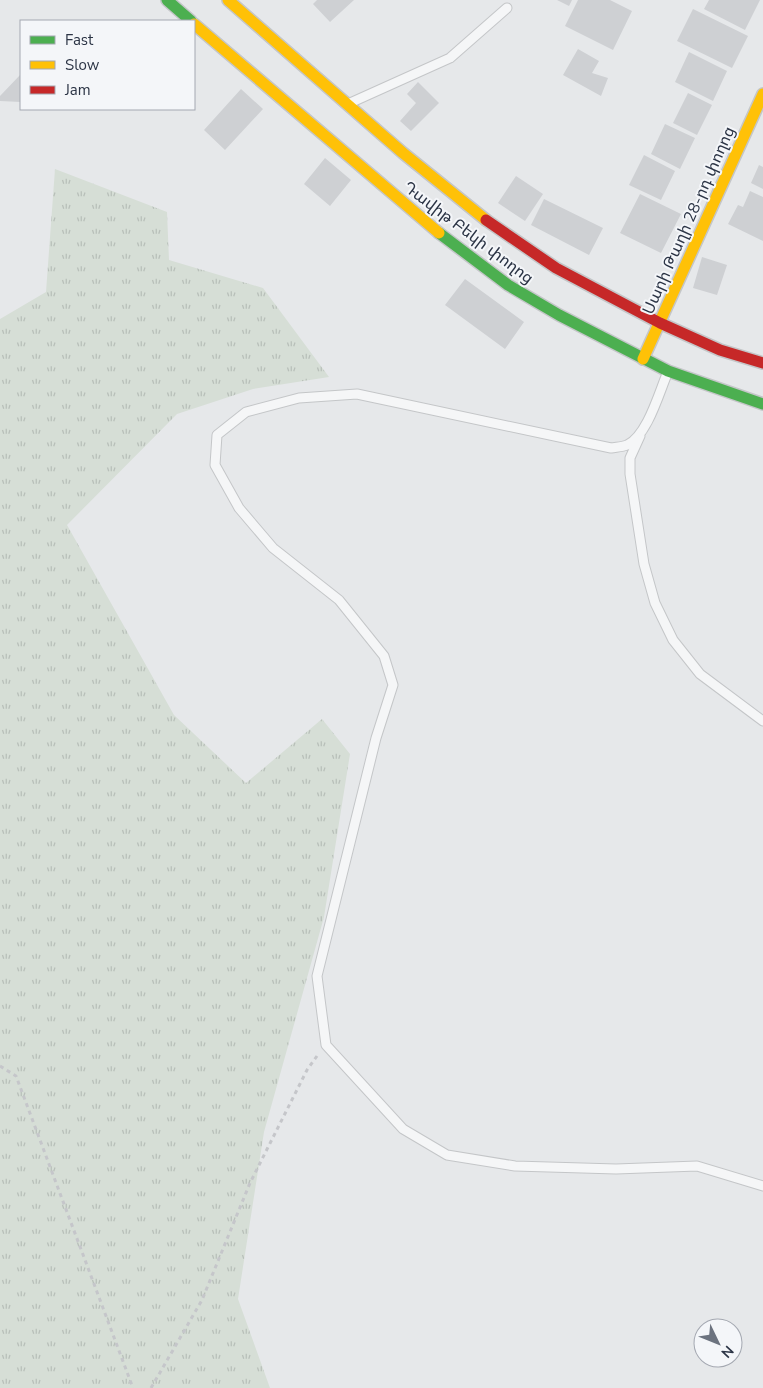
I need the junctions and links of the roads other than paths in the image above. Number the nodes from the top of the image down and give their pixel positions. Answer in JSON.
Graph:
{"nodes":[{"id":1,"x":167,"y":0,"type":"edge"},
{"id":2,"x":228,"y":0,"type":"edge"},
{"id":3,"x":507,"y":8,"type":"dead end"},
{"id":4,"x":190,"y":20,"type":"edge"},
{"id":5,"x":195,"y":25,"type":"edge"},
{"id":6,"x":763,"y":94,"type":"edge"},
{"id":7,"x":347,"y":104,"type":"junction"},
{"id":8,"x":660,"y":323,"type":"junction"},
{"id":9,"x":643,"y":359,"type":"junction"},
{"id":10,"x":763,"y":363,"type":"edge"},
{"id":11,"x":668,"y":371,"type":"junction"},
{"id":12,"x":763,"y":404,"type":"edge"},
{"id":13,"x":642,"y":432,"type":"junction"},
{"id":14,"x":763,"y":721,"type":"edge"},
{"id":15,"x":763,"y":1186,"type":"edge"}],
"edges":[{"from":1,"to":4,"type":"main road","name":"Դավիթ Բեկի փողոց"},
{"from":2,"to":7,"type":"main road","name":"Դավիթ Բեկի փողոց"},
{"from":3,"to":7,"type":"lane"},
{"from":5,"to":9,"type":"main road","name":"Դավիթ Բեկի փողոց"},
{"from":6,"to":8,"type":"main road","name":"Սարի Թաղի 28-րդ փողոց"},
{"from":7,"to":8,"type":"main road","name":"Դավիթ Բեկի փողոց"},
{"from":8,"to":9,"type":"main road","name":"Սարի Թաղի 28-րդ փողոց"},
{"from":8,"to":10,"type":"main road","name":"Դավիթ Բեկի փողոց"},
{"from":9,"to":11,"type":"main road","name":"Դավիթ Բեկի փողոց"},
{"from":11,"to":12,"type":"main road","name":"Դավիթ Բեկի փողոց"},
{"from":11,"to":13,"type":"lane"},
{"from":13,"to":14,"type":"lane"},
{"from":13,"to":15,"type":"lane"}]}
